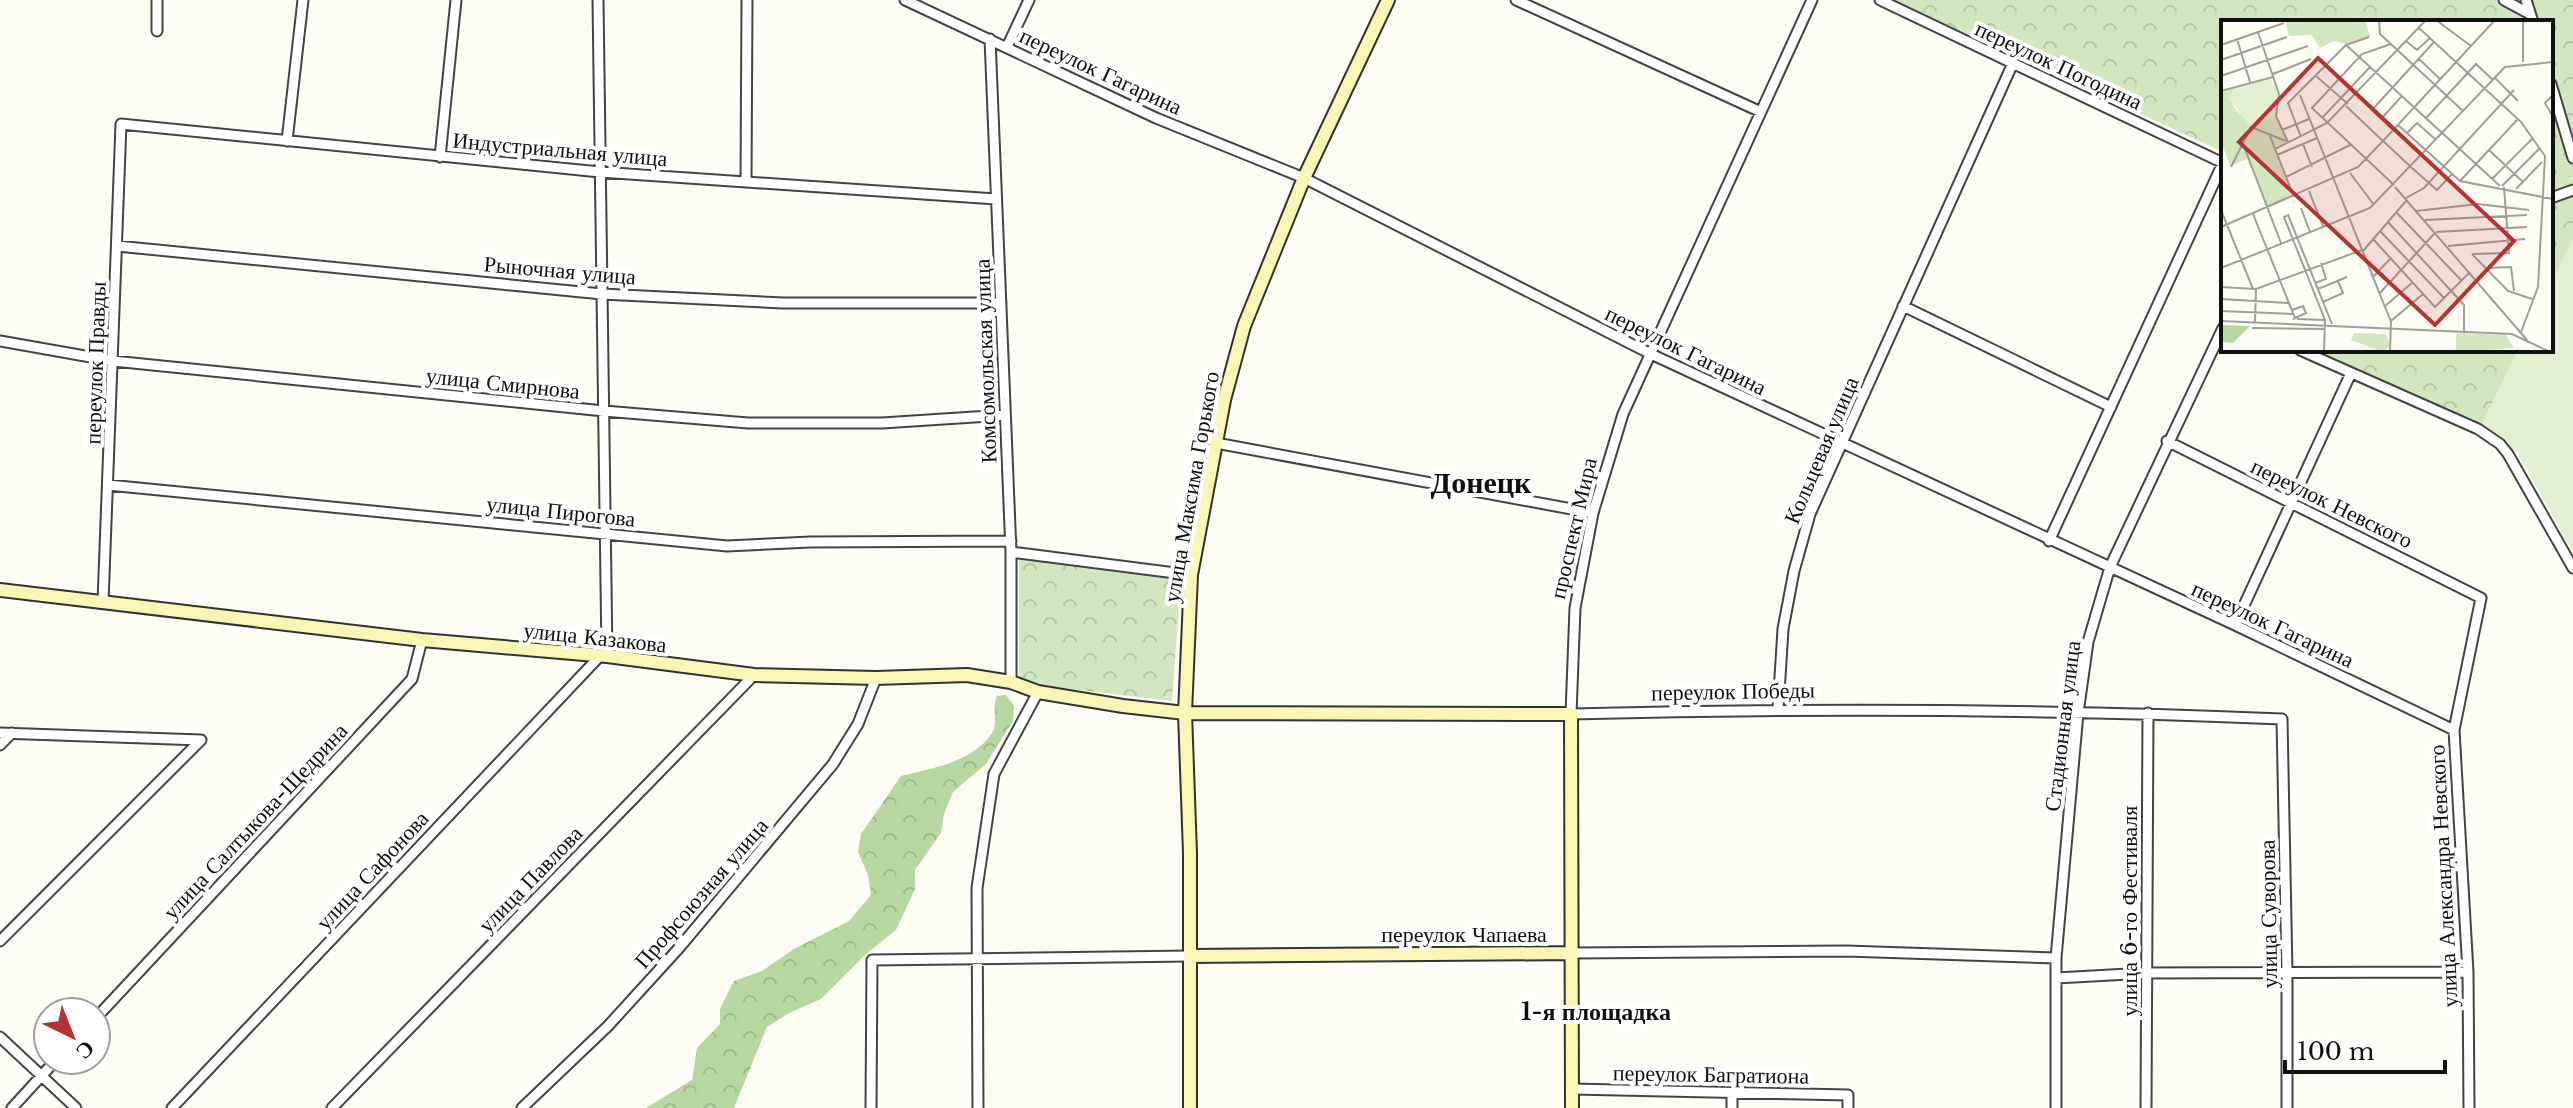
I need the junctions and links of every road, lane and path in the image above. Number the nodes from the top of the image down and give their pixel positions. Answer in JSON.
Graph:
{"nodes":[{"id":1,"x":157,"y":0,"type":"edge"},
{"id":2,"x":303,"y":0,"type":"edge"},
{"id":3,"x":456,"y":0,"type":"edge"},
{"id":4,"x":598,"y":0,"type":"edge"},
{"id":5,"x":747,"y":0,"type":"edge"},
{"id":6,"x":905,"y":0,"type":"edge"},
{"id":7,"x":1029,"y":0,"type":"edge"},
{"id":8,"x":1388,"y":0,"type":"edge"},
{"id":9,"x":1516,"y":0,"type":"edge"},
{"id":10,"x":1812,"y":0,"type":"edge"},
{"id":11,"x":1880,"y":0,"type":"edge"},
{"id":12,"x":2504,"y":0,"type":"edge"},
{"id":13,"x":2526,"y":0,"type":"edge"},
{"id":14,"x":2531,"y":18,"type":"edge"},
{"id":15,"x":157,"y":31,"type":"dead end"},
{"id":16,"x":990,"y":39,"type":"junction"},
{"id":17,"x":1007,"y":47,"type":"junction"},
{"id":18,"x":2013,"y":63,"type":"junction"},
{"id":19,"x":2553,"y":91,"type":"edge"},
{"id":20,"x":1761,"y":112,"type":"junction"},
{"id":21,"x":121,"y":124,"type":"joint"},
{"id":22,"x":287,"y":141,"type":"junction"},
{"id":23,"x":440,"y":157,"type":"junction"},
{"id":24,"x":2573,"y":158,"type":"edge"},
{"id":25,"x":2221,"y":162,"type":"edge"},
{"id":26,"x":2221,"y":167,"type":"edge"},
{"id":27,"x":600,"y":172,"type":"junction"},
{"id":28,"x":1304,"y":178,"type":"junction"},
{"id":29,"x":746,"y":182,"type":"junction"},
{"id":30,"x":2573,"y":190,"type":"edge"},
{"id":31,"x":2553,"y":197,"type":"edge"},
{"id":32,"x":996,"y":199,"type":"junction"},
{"id":33,"x":117,"y":246,"type":"junction"},
{"id":34,"x":602,"y":294,"type":"junction"},
{"id":35,"x":1001,"y":303,"type":"junction"},
{"id":36,"x":1903,"y":306,"type":"junction"},
{"id":37,"x":2221,"y":332,"type":"edge"},
{"id":38,"x":0,"y":341,"type":"edge"},
{"id":39,"x":2304,"y":352,"type":"edge"},
{"id":40,"x":1651,"y":354,"type":"junction"},
{"id":41,"x":113,"y":361,"type":"junction"},
{"id":42,"x":2351,"y":373,"type":"junction"},
{"id":43,"x":2111,"y":407,"type":"junction"},
{"id":44,"x":604,"y":411,"type":"junction"},
{"id":45,"x":1005,"y":415,"type":"junction"},
{"id":46,"x":2167,"y":441,"type":"junction"},
{"id":47,"x":1216,"y":443,"type":"junction"},
{"id":48,"x":1841,"y":444,"type":"junction"},
{"id":49,"x":108,"y":485,"type":"junction"},
{"id":50,"x":2292,"y":503,"type":"junction"},
{"id":51,"x":1593,"y":513,"type":"junction"},
{"id":52,"x":605,"y":534,"type":"junction"},
{"id":53,"x":1011,"y":541,"type":"junction"},
{"id":54,"x":2049,"y":541,"type":"junction"},
{"id":55,"x":1011,"y":552,"type":"junction"},
{"id":56,"x":2110,"y":567,"type":"junction"},
{"id":57,"x":2573,"y":568,"type":"edge"},
{"id":58,"x":1191,"y":575,"type":"junction"},
{"id":59,"x":0,"y":590,"type":"edge"},
{"id":60,"x":2481,"y":598,"type":"joint"},
{"id":61,"x":103,"y":602,"type":"junction"},
{"id":62,"x":2235,"y":625,"type":"junction"},
{"id":63,"x":422,"y":640,"type":"junction"},
{"id":64,"x":603,"y":657,"type":"junction"},
{"id":65,"x":754,"y":675,"type":"junction"},
{"id":66,"x":876,"y":678,"type":"junction"},
{"id":67,"x":1011,"y":682,"type":"junction"},
{"id":68,"x":1038,"y":692,"type":"junction"},
{"id":69,"x":1778,"y":709,"type":"junction"},
{"id":70,"x":1185,"y":713,"type":"junction"},
{"id":71,"x":2078,"y":713,"type":"junction"},
{"id":72,"x":2148,"y":713,"type":"junction"},
{"id":73,"x":1571,"y":714,"type":"junction"},
{"id":74,"x":2282,"y":719,"type":"joint"},
{"id":75,"x":2454,"y":730,"type":"junction"},
{"id":76,"x":0,"y":733,"type":"edge"},
{"id":77,"x":12,"y":733,"type":"junction"},
{"id":78,"x":0,"y":745,"type":"edge"},
{"id":79,"x":0,"y":941,"type":"edge"},
{"id":80,"x":1572,"y":953,"type":"junction"},
{"id":81,"x":1190,"y":956,"type":"junction"},
{"id":82,"x":2056,"y":958,"type":"junction"},
{"id":83,"x":977,"y":959,"type":"junction"},
{"id":84,"x":2468,"y":972,"type":"junction"},
{"id":85,"x":2147,"y":973,"type":"junction"},
{"id":86,"x":2287,"y":973,"type":"junction"},
{"id":87,"x":2056,"y":978,"type":"junction"},
{"id":88,"x":112,"y":1001,"type":"edge"},
{"id":89,"x":0,"y":1037,"type":"edge"},
{"id":90,"x":32,"y":1067,"type":"edge"},
{"id":91,"x":42,"y":1076,"type":"joint"},
{"id":92,"x":1572,"y":1089,"type":"junction"},
{"id":93,"x":1732,"y":1093,"type":"junction"},
{"id":94,"x":12,"y":1108,"type":"edge"},
{"id":95,"x":76,"y":1108,"type":"edge"},
{"id":96,"x":172,"y":1108,"type":"edge"},
{"id":97,"x":332,"y":1108,"type":"edge"},
{"id":98,"x":522,"y":1108,"type":"edge"},
{"id":99,"x":871,"y":1108,"type":"edge"},
{"id":100,"x":978,"y":1108,"type":"edge"},
{"id":101,"x":1190,"y":1108,"type":"edge"},
{"id":102,"x":1572,"y":1108,"type":"edge"},
{"id":103,"x":1732,"y":1108,"type":"edge"},
{"id":104,"x":1848,"y":1108,"type":"edge"},
{"id":105,"x":2056,"y":1108,"type":"edge"},
{"id":106,"x":2146,"y":1108,"type":"edge"},
{"id":107,"x":2287,"y":1108,"type":"edge"},
{"id":108,"x":2469,"y":1108,"type":"edge"}],
"edges":[{"from":1,"to":15,"type":"street"},
{"from":2,"to":22,"type":"street"},
{"from":3,"to":23,"type":"street"},
{"from":4,"to":27,"type":"street"},
{"from":5,"to":29,"type":"street"},
{"from":6,"to":16,"type":"street","name":"переулок Гагарина"},
{"from":7,"to":17,"type":"street"},
{"from":8,"to":28,"type":"main road","name":"улица Максима Горького"},
{"from":9,"to":20,"type":"street"},
{"from":10,"to":20,"type":"street","name":"проспект Мира"},
{"from":11,"to":18,"type":"street","name":"переулок Погодина"},
{"from":12,"to":14,"type":"street"},
{"from":13,"to":14,"type":"street"},
{"from":16,"to":17,"type":"street","name":"переулок Гагарина"},
{"from":16,"to":32,"type":"street","name":"Комсомольская улица"},
{"from":17,"to":28,"type":"street","name":"переулок Гагарина"},
{"from":18,"to":25,"type":"street","name":"переулок Погодина"},
{"from":18,"to":36,"type":"street","name":"Кольцевая улица"},
{"from":19,"to":24,"type":"street"},
{"from":20,"to":40,"type":"street","name":"проспект Мира"},
{"from":21,"to":22,"type":"street","name":"Индустриальная улица"},
{"from":21,"to":33,"type":"street","name":"переулок Правды"},
{"from":22,"to":23,"type":"street","name":"Индустриальная улица"},
{"from":23,"to":27,"type":"street","name":"Индустриальная улица"},
{"from":26,"to":43,"type":"street"},
{"from":27,"to":29,"type":"street","name":"Индустриальная улица"},
{"from":27,"to":34,"type":"street"},
{"from":28,"to":40,"type":"street","name":"переулок Гагарина"},
{"from":28,"to":47,"type":"main road","name":"улица Максима Горького"},
{"from":29,"to":32,"type":"street","name":"Индустриальная улица"},
{"from":30,"to":31,"type":"street"},
{"from":32,"to":35,"type":"street","name":"Комсомольская улица"},
{"from":33,"to":34,"type":"street","name":"Рыночная улица"},
{"from":33,"to":41,"type":"street","name":"переулок Правды"},
{"from":34,"to":35,"type":"street","name":"Рыночная улица"},
{"from":34,"to":44,"type":"street"},
{"from":35,"to":45,"type":"street","name":"Комсомольская улица"},
{"from":36,"to":43,"type":"street"},
{"from":36,"to":48,"type":"street","name":"Кольцевая улица"},
{"from":37,"to":46,"type":"street","name":"Стадионная улица"},
{"from":38,"to":41,"type":"street","name":"улица Смирнова"},
{"from":39,"to":42,"type":"street"},
{"from":40,"to":48,"type":"street","name":"переулок Гагарина"},
{"from":40,"to":51,"type":"street","name":"проспект Мира"},
{"from":41,"to":44,"type":"street","name":"улица Смирнова"},
{"from":41,"to":49,"type":"street","name":"переулок Правды"},
{"from":42,"to":50,"type":"street"},
{"from":42,"to":57,"type":"street"},
{"from":43,"to":54,"type":"street"},
{"from":44,"to":45,"type":"street","name":"улица Смирнова"},
{"from":44,"to":52,"type":"street"},
{"from":45,"to":53,"type":"street","name":"Комсомольская улица"},
{"from":46,"to":50,"type":"street","name":"переулок Невского"},
{"from":46,"to":56,"type":"street","name":"Стадионная улица"},
{"from":47,"to":51,"type":"street"},
{"from":47,"to":58,"type":"main road","name":"улица Максима Горького"},
{"from":48,"to":54,"type":"street","name":"переулок Гагарина"},
{"from":48,"to":69,"type":"street","name":"Кольцевая улица"},
{"from":49,"to":52,"type":"street","name":"улица Пирогова"},
{"from":49,"to":61,"type":"street","name":"переулок Правды"},
{"from":50,"to":60,"type":"street","name":"переулок Невского"},
{"from":50,"to":62,"type":"street"},
{"from":51,"to":73,"type":"street","name":"проспект Мира"},
{"from":52,"to":53,"type":"street","name":"улица Пирогова"},
{"from":52,"to":64,"type":"street"},
{"from":53,"to":55,"type":"street","name":"Комсомольская улица"},
{"from":54,"to":56,"type":"street","name":"переулок Гагарина"},
{"from":55,"to":58,"type":"street"},
{"from":55,"to":67,"type":"street","name":"Комсомольская улица"},
{"from":56,"to":62,"type":"street","name":"переулок Гагарина"},
{"from":56,"to":71,"type":"street","name":"Стадионная улица"},
{"from":58,"to":70,"type":"main road","name":"улица Максима Горького"},
{"from":59,"to":61,"type":"main road","name":"улица Казакова"},
{"from":60,"to":75,"type":"street","name":"улица Александра Невского"},
{"from":61,"to":63,"type":"main road","name":"улица Казакова"},
{"from":62,"to":75,"type":"street","name":"переулок Гагарина"},
{"from":63,"to":64,"type":"main road","name":"улица Казакова"},
{"from":63,"to":88,"type":"street","name":"улица Салтыкова-Щедрина"},
{"from":64,"to":65,"type":"main road","name":"улица Казакова"},
{"from":64,"to":96,"type":"street","name":"улица Сафонова"},
{"from":65,"to":66,"type":"main road","name":"улица Казакова"},
{"from":65,"to":97,"type":"street","name":"улица Павлова"},
{"from":66,"to":67,"type":"main road","name":"улица Казакова"},
{"from":66,"to":98,"type":"street","name":"Профсоюзная улица"},
{"from":67,"to":68,"type":"main road","name":"улица Казакова"},
{"from":68,"to":70,"type":"main road","name":"улица Казакова"},
{"from":68,"to":83,"type":"street"},
{"from":69,"to":71,"type":"street","name":"переулок Победы"},
{"from":69,"to":73,"type":"street","name":"переулок Победы"},
{"from":70,"to":73,"type":"main road","name":"переулок Победы"},
{"from":70,"to":81,"type":"main road","name":"улица Максима Горького"},
{"from":71,"to":72,"type":"street","name":"переулок Победы"},
{"from":71,"to":82,"type":"street","name":"Стадионная улица"},
{"from":72,"to":74,"type":"street","name":"переулок Победы"},
{"from":72,"to":85,"type":"street","name":"улица 6-го Фестиваля"},
{"from":73,"to":80,"type":"main road","name":"проспект Мира"},
{"from":74,"to":86,"type":"street","name":"улица Суворова"},
{"from":75,"to":84,"type":"street","name":"улица Александра Невского"},
{"from":76,"to":77,"type":"street"},
{"from":77,"to":78,"type":"street"},
{"from":77,"to":79,"type":"street"},
{"from":80,"to":81,"type":"main road","name":"переулок Чапаева"},
{"from":80,"to":82,"type":"street","name":"переулок Чапаева"},
{"from":80,"to":92,"type":"main road","name":"проспект Мира"},
{"from":81,"to":83,"type":"street","name":"переулок Чапаева"},
{"from":81,"to":101,"type":"main road","name":"улица Максима Горького"},
{"from":82,"to":87,"type":"street","name":"Стадионная улица"},
{"from":83,"to":99,"type":"street","name":"переулок Чапаева"},
{"from":83,"to":100,"type":"street"},
{"from":84,"to":86,"type":"street"},
{"from":84,"to":108,"type":"street","name":"улица Александра Невского"},
{"from":85,"to":86,"type":"street"},
{"from":85,"to":87,"type":"street"},
{"from":85,"to":106,"type":"street","name":"улица 6-го Фестиваля"},
{"from":86,"to":107,"type":"street","name":"улица Суворова"},
{"from":87,"to":105,"type":"street","name":"Стадионная улица"},
{"from":89,"to":90,"type":"street"},
{"from":91,"to":94,"type":"street"},
{"from":91,"to":95,"type":"street"},
{"from":92,"to":93,"type":"street","name":"переулок Багратиона"},
{"from":92,"to":102,"type":"main road","name":"проспект Мира"},
{"from":93,"to":103,"type":"street"},
{"from":93,"to":104,"type":"street","name":"переулок Багратиона"}]}
